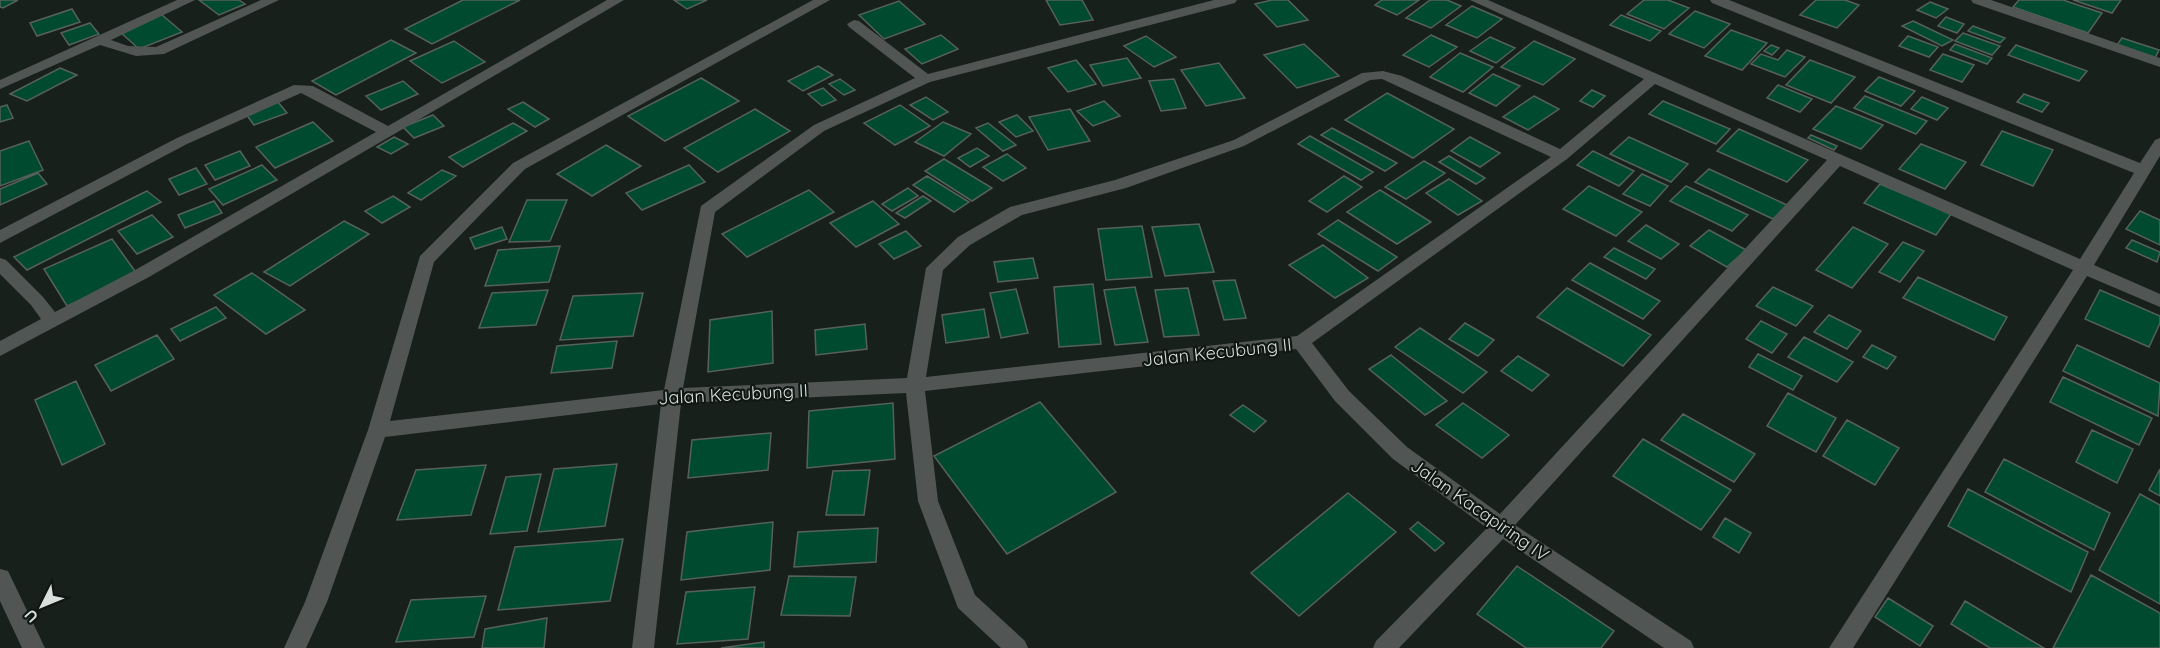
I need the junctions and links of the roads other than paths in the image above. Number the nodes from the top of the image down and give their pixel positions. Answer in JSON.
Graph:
{"nodes":[{"id":1,"x":188,"y":0,"type":"edge"},
{"id":2,"x":272,"y":0,"type":"edge"},
{"id":3,"x":617,"y":0,"type":"edge"},
{"id":4,"x":823,"y":0,"type":"edge"},
{"id":5,"x":1230,"y":0,"type":"edge"},
{"id":6,"x":1477,"y":0,"type":"edge"},
{"id":7,"x":1717,"y":0,"type":"edge"},
{"id":8,"x":1978,"y":0,"type":"edge"},
{"id":9,"x":2007,"y":4,"type":"edge"},
{"id":10,"x":854,"y":24,"type":"dead end"},
{"id":11,"x":101,"y":40,"type":"junction"},
{"id":12,"x":2160,"y":63,"type":"edge"},
{"id":13,"x":1655,"y":77,"type":"junction"},
{"id":14,"x":925,"y":79,"type":"junction"},
{"id":15,"x":0,"y":85,"type":"edge"},
{"id":16,"x":388,"y":132,"type":"junction"},
{"id":17,"x":2160,"y":143,"type":"edge"},
{"id":18,"x":1562,"y":156,"type":"junction"},
{"id":19,"x":1838,"y":158,"type":"junction"},
{"id":20,"x":2142,"y":170,"type":"junction"},
{"id":21,"x":0,"y":237,"type":"edge"},
{"id":22,"x":0,"y":264,"type":"edge"},
{"id":23,"x":2084,"y":267,"type":"junction"},
{"id":24,"x":2160,"y":301,"type":"edge"},
{"id":25,"x":52,"y":322,"type":"junction"},
{"id":26,"x":1301,"y":342,"type":"junction"},
{"id":27,"x":0,"y":349,"type":"edge"},
{"id":28,"x":915,"y":385,"type":"junction"},
{"id":29,"x":672,"y":396,"type":"junction"},
{"id":30,"x":378,"y":430,"type":"junction"},
{"id":31,"x":1501,"y":527,"type":"junction"},
{"id":32,"x":0,"y":578,"type":"edge"},
{"id":33,"x":34,"y":648,"type":"edge"},
{"id":34,"x":295,"y":648,"type":"edge"},
{"id":35,"x":643,"y":648,"type":"edge"},
{"id":36,"x":1017,"y":648,"type":"edge"},
{"id":37,"x":1384,"y":648,"type":"edge"},
{"id":38,"x":1683,"y":648,"type":"edge"},
{"id":39,"x":1840,"y":648,"type":"edge"}],
"edges":[{"from":1,"to":11,"type":"street"},
{"from":2,"to":11,"type":"street"},
{"from":3,"to":16,"type":"street"},
{"from":4,"to":30,"type":"street"},
{"from":5,"to":14,"type":"street"},
{"from":6,"to":13,"type":"street"},
{"from":7,"to":20,"type":"street"},
{"from":8,"to":9,"type":"street"},
{"from":9,"to":12,"type":"street"},
{"from":10,"to":14,"type":"street"},
{"from":11,"to":15,"type":"street"},
{"from":13,"to":18,"type":"street","name":"Jalan Kecubung II"},
{"from":13,"to":19,"type":"street"},
{"from":14,"to":29,"type":"street"},
{"from":16,"to":21,"type":"street"},
{"from":16,"to":25,"type":"street"},
{"from":17,"to":20,"type":"street"},
{"from":18,"to":26,"type":"street","name":"Jalan Kecubung II"},
{"from":18,"to":28,"type":"street"},
{"from":19,"to":23,"type":"street"},
{"from":19,"to":31,"type":"street"},
{"from":20,"to":23,"type":"street"},
{"from":22,"to":25,"type":"street"},
{"from":23,"to":24,"type":"street"},
{"from":23,"to":39,"type":"street"},
{"from":25,"to":27,"type":"street"},
{"from":26,"to":28,"type":"street","name":"Jalan Kecubung II"},
{"from":26,"to":31,"type":"street","name":"Jalan Kacapiring IV"},
{"from":28,"to":29,"type":"street","name":"Jalan Kecubung II"},
{"from":28,"to":36,"type":"street"},
{"from":29,"to":30,"type":"street","name":"Jalan Kecubung II"},
{"from":29,"to":35,"type":"street"},
{"from":30,"to":34,"type":"street"},
{"from":31,"to":37,"type":"street"},
{"from":31,"to":38,"type":"street","name":"Jalan Kacapiring IV"},
{"from":32,"to":33,"type":"street"}]}
